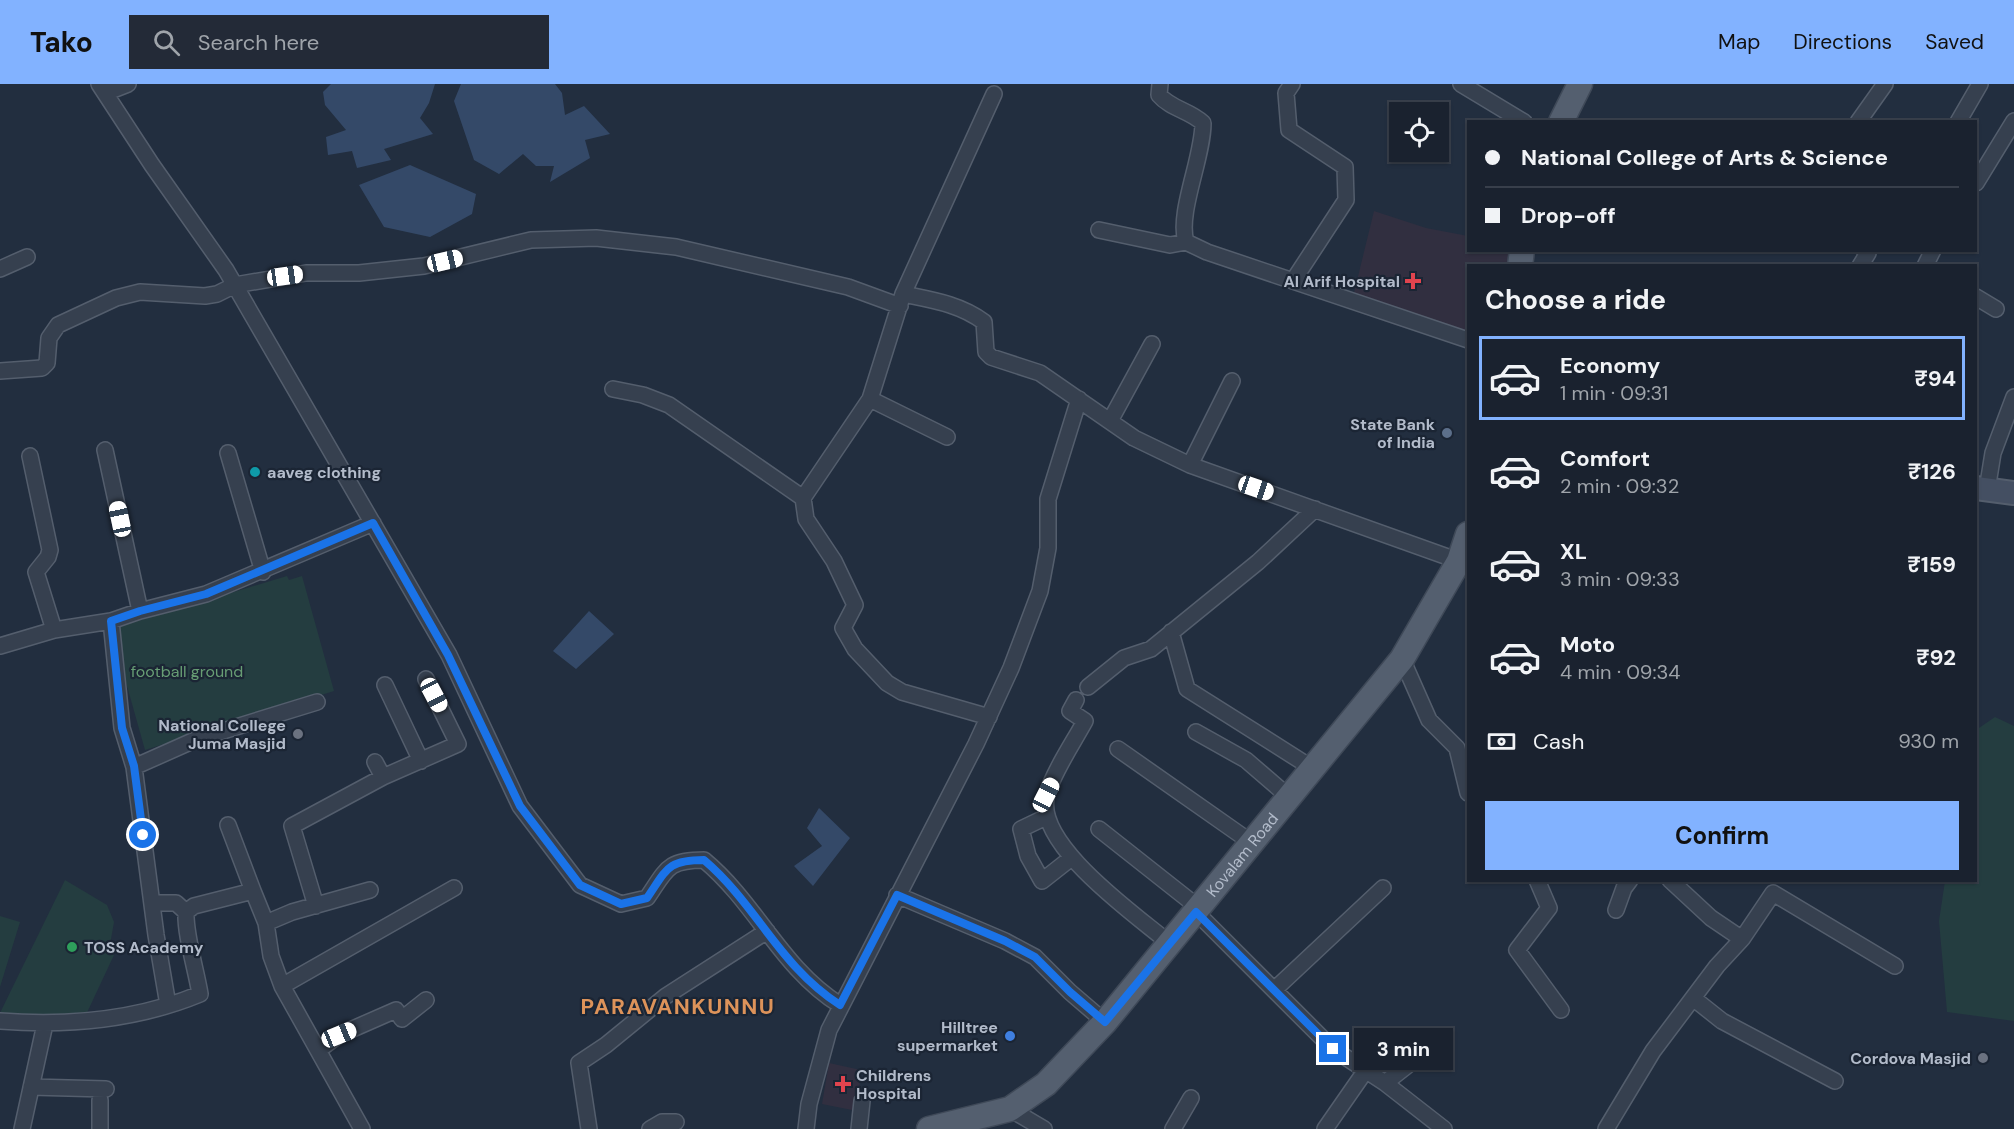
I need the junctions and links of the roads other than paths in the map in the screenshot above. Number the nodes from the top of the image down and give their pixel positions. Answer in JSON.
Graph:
{"nodes":[{"id":1,"x":128,"y":84,"type":"edge"},
{"id":2,"x":1160,"y":84,"type":"edge"},
{"id":3,"x":1292,"y":84,"type":"edge"},
{"id":4,"x":1461,"y":84,"type":"edge"},
{"id":5,"x":1580,"y":84,"type":"edge"},
{"id":6,"x":1885,"y":84,"type":"edge"},
{"id":7,"x":1980,"y":84,"type":"edge"},
{"id":8,"x":102,"y":88,"type":"edge"},
{"id":9,"x":994,"y":94,"type":"dead end"},
{"id":10,"x":1521,"y":120,"type":"edge"},
{"id":11,"x":1562,"y":120,"type":"edge"},
{"id":12,"x":1859,"y":120,"type":"edge"},
{"id":13,"x":1959,"y":120,"type":"edge"},
{"id":14,"x":2014,"y":121,"type":"edge"},
{"id":15,"x":1977,"y":181,"type":"edge"},
{"id":16,"x":1099,"y":230,"type":"dead end"},
{"id":17,"x":1186,"y":242,"type":"junction"},
{"id":18,"x":27,"y":257,"type":"dead end"},
{"id":19,"x":0,"y":269,"type":"edge"},
{"id":20,"x":1293,"y":281,"type":"junction"},
{"id":21,"x":234,"y":285,"type":"junction"},
{"id":22,"x":1977,"y":298,"type":"edge"},
{"id":23,"x":901,"y":300,"type":"junction"},
{"id":24,"x":1996,"y":309,"type":"dead end"},
{"id":25,"x":1467,"y":340,"type":"edge"},
{"id":26,"x":1152,"y":344,"type":"dead end"},
{"id":27,"x":0,"y":371,"type":"edge"},
{"id":28,"x":1232,"y":381,"type":"dead end"},
{"id":29,"x":613,"y":389,"type":"dead end"},
{"id":30,"x":2014,"y":397,"type":"edge"},
{"id":31,"x":870,"y":399,"type":"junction"},
{"id":32,"x":1079,"y":399,"type":"junction"},
{"id":33,"x":1110,"y":421,"type":"junction"},
{"id":34,"x":947,"y":437,"type":"dead end"},
{"id":35,"x":105,"y":450,"type":"dead end"},
{"id":36,"x":228,"y":453,"type":"dead end"},
{"id":37,"x":30,"y":456,"type":"dead end"},
{"id":38,"x":1190,"y":465,"type":"junction"},
{"id":39,"x":1981,"y":489,"type":"edge"},
{"id":40,"x":2014,"y":493,"type":"edge"},
{"id":41,"x":803,"y":498,"type":"junction"},
{"id":42,"x":1315,"y":509,"type":"junction"},
{"id":43,"x":373,"y":523,"type":"junction"},
{"id":44,"x":1467,"y":539,"type":"edge"},
{"id":45,"x":1461,"y":567,"type":"edge"},
{"id":46,"x":262,"y":572,"type":"junction"},
{"id":47,"x":140,"y":611,"type":"junction"},
{"id":48,"x":111,"y":621,"type":"junction"},
{"id":49,"x":54,"y":630,"type":"junction"},
{"id":50,"x":1172,"y":632,"type":"junction"},
{"id":51,"x":0,"y":646,"type":"edge"},
{"id":52,"x":1402,"y":659,"type":"junction"},
{"id":53,"x":426,"y":679,"type":"dead end"},
{"id":54,"x":385,"y":685,"type":"dead end"},
{"id":55,"x":1088,"y":687,"type":"dead end"},
{"id":56,"x":1076,"y":700,"type":"dead end"},
{"id":57,"x":318,"y":702,"type":"dead end"},
{"id":58,"x":989,"y":717,"type":"junction"},
{"id":59,"x":1196,"y":732,"type":"dead end"},
{"id":60,"x":1463,"y":746,"type":"edge"},
{"id":61,"x":1118,"y":749,"type":"dead end"},
{"id":62,"x":375,"y":762,"type":"dead end"},
{"id":63,"x":421,"y":762,"type":"junction"},
{"id":64,"x":134,"y":766,"type":"junction"},
{"id":65,"x":1312,"y":768,"type":"junction"},
{"id":66,"x":383,"y":777,"type":"junction"},
{"id":67,"x":1467,"y":784,"type":"edge"},
{"id":68,"x":1290,"y":798,"type":"junction"},
{"id":69,"x":1046,"y":817,"type":"junction"},
{"id":70,"x":228,"y":825,"type":"dead end"},
{"id":71,"x":1099,"y":829,"type":"dead end"},
{"id":72,"x":1252,"y":843,"type":"junction"},
{"id":73,"x":1070,"y":859,"type":"junction"},
{"id":74,"x":1538,"y":882,"type":"edge"},
{"id":75,"x":1628,"y":882,"type":"edge"},
{"id":76,"x":1672,"y":882,"type":"edge"},
{"id":77,"x":454,"y":888,"type":"dead end"},
{"id":78,"x":1383,"y":888,"type":"dead end"},
{"id":79,"x":370,"y":890,"type":"dead end"},
{"id":80,"x":252,"y":891,"type":"junction"},
{"id":81,"x":897,"y":895,"type":"junction"},
{"id":82,"x":153,"y":903,"type":"junction"},
{"id":83,"x":316,"y":906,"type":"junction"},
{"id":84,"x":1197,"y":910,"type":"junction"},
{"id":85,"x":1616,"y":910,"type":"dead end"},
{"id":86,"x":186,"y":912,"type":"junction"},
{"id":87,"x":266,"y":923,"type":"junction"},
{"id":88,"x":767,"y":931,"type":"junction"},
{"id":89,"x":1742,"y":939,"type":"junction"},
{"id":90,"x":1169,"y":943,"type":"junction"},
{"id":91,"x":1895,"y":966,"type":"dead end"},
{"id":92,"x":282,"y":986,"type":"junction"},
{"id":93,"x":1274,"y":990,"type":"junction"},
{"id":94,"x":1693,"y":998,"type":"junction"},
{"id":95,"x":426,"y":1000,"type":"dead end"},
{"id":96,"x":168,"y":1005,"type":"junction"},
{"id":97,"x":840,"y":1005,"type":"junction"},
{"id":98,"x":1561,"y":1010,"type":"dead end"},
{"id":99,"x":0,"y":1021,"type":"edge"},
{"id":100,"x":1105,"y":1022,"type":"junction"},
{"id":101,"x":45,"y":1024,"type":"junction"},
{"id":102,"x":1440,"y":1040,"type":"dead end"},
{"id":103,"x":320,"y":1049,"type":"junction"},
{"id":104,"x":1366,"y":1070,"type":"junction"},
{"id":105,"x":1835,"y":1081,"type":"dead end"},
{"id":106,"x":1385,"y":1083,"type":"junction"},
{"id":107,"x":31,"y":1087,"type":"junction"},
{"id":108,"x":1191,"y":1098,"type":"dead end"},
{"id":109,"x":862,"y":1101,"type":"dead end"},
{"id":110,"x":998,"y":1117,"type":"edge"},
{"id":111,"x":675,"y":1122,"type":"dead end"},
{"id":112,"x":22,"y":1129,"type":"edge"},
{"id":113,"x":100,"y":1129,"type":"edge"},
{"id":114,"x":362,"y":1129,"type":"edge"},
{"id":115,"x":589,"y":1129,"type":"edge"},
{"id":116,"x":650,"y":1129,"type":"edge"},
{"id":117,"x":806,"y":1129,"type":"edge"},
{"id":118,"x":859,"y":1129,"type":"edge"},
{"id":119,"x":929,"y":1129,"type":"edge"},
{"id":120,"x":1044,"y":1129,"type":"edge"},
{"id":121,"x":1173,"y":1129,"type":"edge"},
{"id":122,"x":1325,"y":1129,"type":"edge"},
{"id":123,"x":1444,"y":1129,"type":"edge"},
{"id":124,"x":1606,"y":1129,"type":"edge"}],
"edges":[{"from":1,"to":8,"type":"street"},
{"from":2,"to":17,"type":"street"},
{"from":3,"to":20,"type":"street"},
{"from":4,"to":10,"type":"street"},
{"from":5,"to":11,"type":"main road"},
{"from":6,"to":12,"type":"street"},
{"from":7,"to":13,"type":"street"},
{"from":8,"to":21,"type":"street"},
{"from":9,"to":23,"type":"street"},
{"from":14,"to":15,"type":"street"},
{"from":16,"to":17,"type":"street"},
{"from":17,"to":20,"type":"street"},
{"from":18,"to":19,"type":"street"},
{"from":20,"to":25,"type":"street"},
{"from":21,"to":23,"type":"street"},
{"from":21,"to":27,"type":"street"},
{"from":21,"to":43,"type":"street"},
{"from":22,"to":24,"type":"street"},
{"from":23,"to":31,"type":"street"},
{"from":23,"to":32,"type":"street"},
{"from":26,"to":33,"type":"street"},
{"from":28,"to":38,"type":"street"},
{"from":29,"to":41,"type":"street"},
{"from":30,"to":39,"type":"street"},
{"from":31,"to":34,"type":"street"},
{"from":31,"to":41,"type":"street"},
{"from":32,"to":33,"type":"street"},
{"from":32,"to":58,"type":"street"},
{"from":33,"to":38,"type":"street"},
{"from":35,"to":47,"type":"street"},
{"from":36,"to":46,"type":"street"},
{"from":37,"to":49,"type":"street"},
{"from":38,"to":42,"type":"street"},
{"from":39,"to":40,"type":"main road"},
{"from":41,"to":58,"type":"street"},
{"from":42,"to":45,"type":"street"},
{"from":42,"to":50,"type":"street"},
{"from":43,"to":46,"type":"street"},
{"from":43,"to":88,"type":"street"},
{"from":44,"to":45,"type":"main road","name":"Kovalam Road"},
{"from":45,"to":52,"type":"main road","name":"Kovalam Road"},
{"from":46,"to":47,"type":"street"},
{"from":47,"to":48,"type":"street"},
{"from":48,"to":49,"type":"street"},
{"from":48,"to":64,"type":"street"},
{"from":49,"to":51,"type":"street"},
{"from":50,"to":55,"type":"street"},
{"from":50,"to":65,"type":"street"},
{"from":52,"to":60,"type":"street"},
{"from":52,"to":65,"type":"main road","name":"Kovalam Road"},
{"from":53,"to":63,"type":"street"},
{"from":54,"to":63,"type":"street"},
{"from":56,"to":69,"type":"street"},
{"from":57,"to":64,"type":"street"},
{"from":58,"to":81,"type":"street"},
{"from":59,"to":68,"type":"street"},
{"from":60,"to":67,"type":"street"},
{"from":61,"to":72,"type":"street"},
{"from":62,"to":66,"type":"street"},
{"from":63,"to":66,"type":"street"},
{"from":64,"to":82,"type":"street"},
{"from":65,"to":68,"type":"main road","name":"Kovalam Road"},
{"from":66,"to":83,"type":"street"},
{"from":68,"to":72,"type":"main road","name":"Kovalam Road"},
{"from":69,"to":73,"type":"street"},
{"from":69,"to":73,"type":"street"},
{"from":70,"to":80,"type":"street"},
{"from":71,"to":84,"type":"street"},
{"from":72,"to":84,"type":"main road","name":"Kovalam Road"},
{"from":73,"to":90,"type":"street"},
{"from":74,"to":98,"type":"street"},
{"from":75,"to":85,"type":"street"},
{"from":76,"to":89,"type":"street"},
{"from":77,"to":92,"type":"street"},
{"from":78,"to":93,"type":"street"},
{"from":79,"to":83,"type":"street"},
{"from":80,"to":86,"type":"street"},
{"from":80,"to":87,"type":"street"},
{"from":81,"to":97,"type":"street"},
{"from":81,"to":100,"type":"street"},
{"from":82,"to":86,"type":"street"},
{"from":82,"to":96,"type":"street"},
{"from":83,"to":87,"type":"street"},
{"from":84,"to":90,"type":"main road","name":"Kovalam Road"},
{"from":84,"to":93,"type":"street"},
{"from":86,"to":96,"type":"street"},
{"from":87,"to":92,"type":"street"},
{"from":88,"to":97,"type":"street"},
{"from":88,"to":115,"type":"street"},
{"from":89,"to":91,"type":"street"},
{"from":89,"to":94,"type":"street"},
{"from":90,"to":100,"type":"main road","name":"Kovalam Road"},
{"from":92,"to":103,"type":"street"},
{"from":93,"to":104,"type":"street"},
{"from":94,"to":105,"type":"street"},
{"from":94,"to":124,"type":"street"},
{"from":95,"to":103,"type":"street"},
{"from":96,"to":101,"type":"street"},
{"from":97,"to":117,"type":"street"},
{"from":99,"to":101,"type":"street"},
{"from":100,"to":110,"type":"main road","name":"Kovalam Road"},
{"from":101,"to":107,"type":"street"},
{"from":102,"to":106,"type":"street"},
{"from":103,"to":114,"type":"street"},
{"from":104,"to":106,"type":"street"},
{"from":104,"to":122,"type":"street"},
{"from":106,"to":123,"type":"street"},
{"from":107,"to":112,"type":"street"},
{"from":107,"to":113,"type":"street"},
{"from":108,"to":121,"type":"street"},
{"from":109,"to":118,"type":"street"},
{"from":110,"to":119,"type":"main road","name":"Kovalam Road"},
{"from":110,"to":120,"type":"street"},
{"from":111,"to":116,"type":"street"}]}
